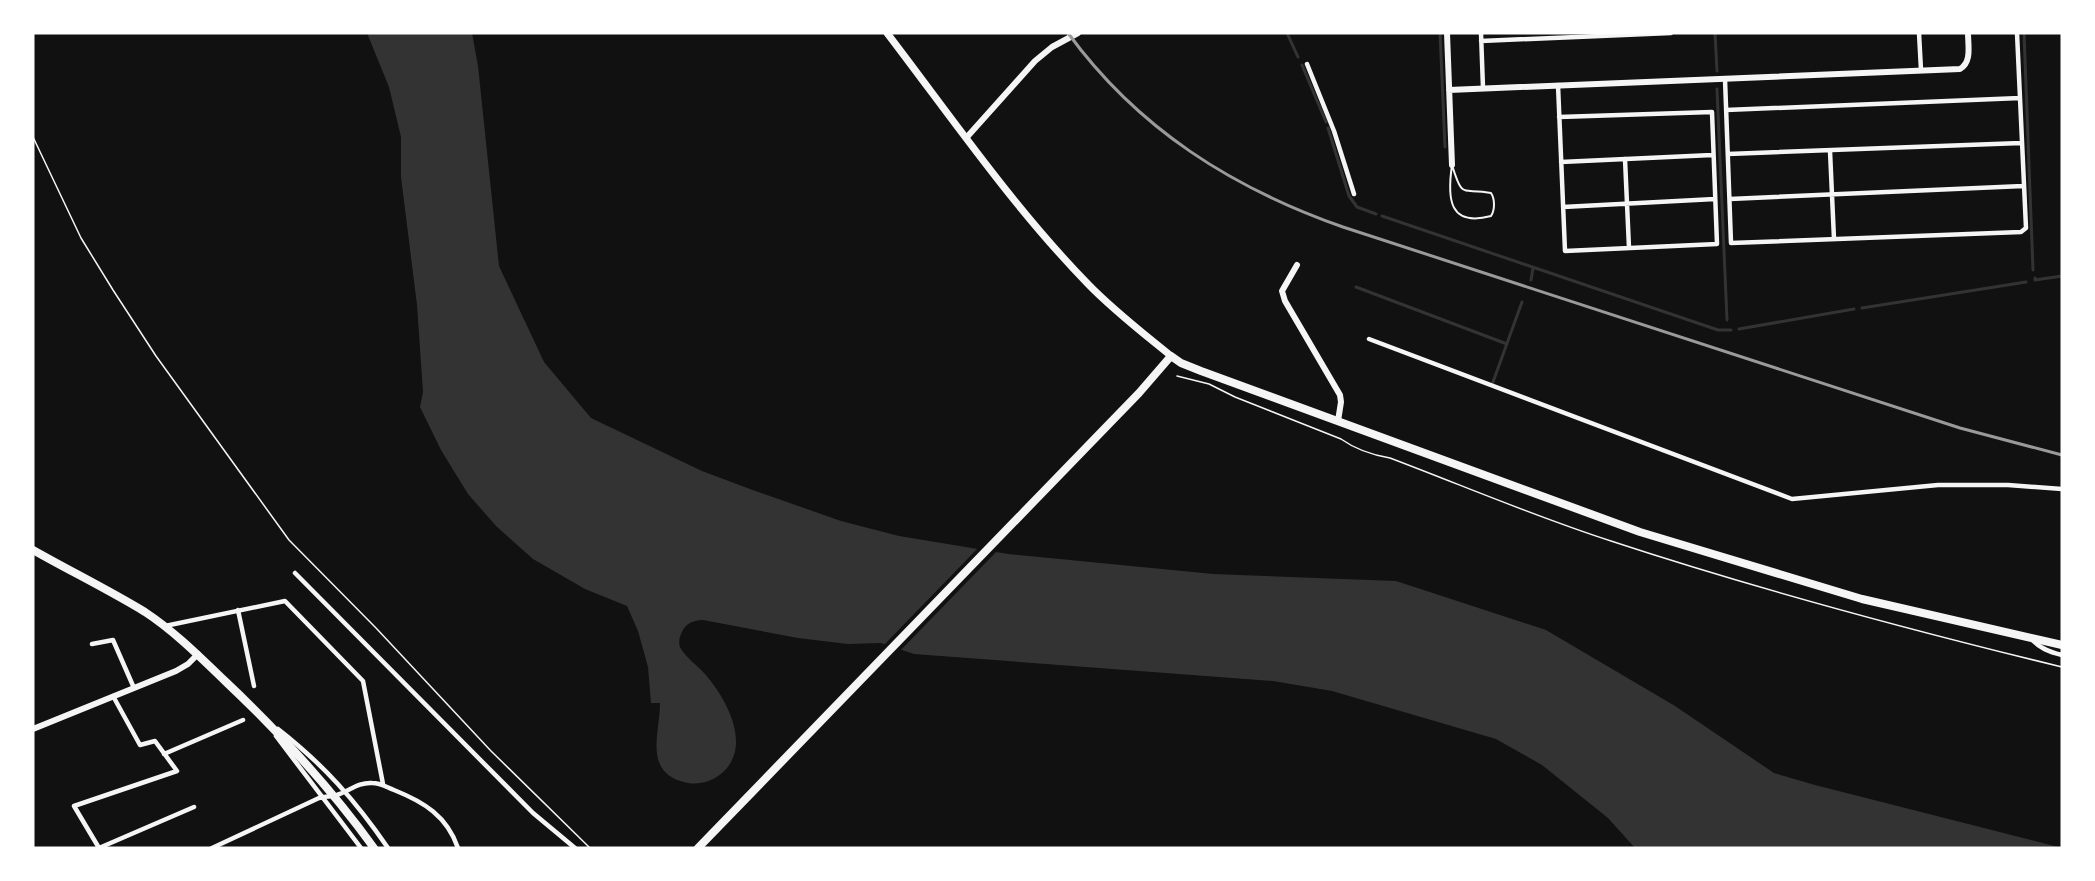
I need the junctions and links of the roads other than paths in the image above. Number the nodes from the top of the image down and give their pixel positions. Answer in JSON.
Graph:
{"nodes":[{"id":1,"x":887,"y":33,"type":"edge"},
{"id":2,"x":1078,"y":33,"type":"edge"},
{"id":3,"x":1447,"y":33,"type":"edge"},
{"id":4,"x":1481,"y":33,"type":"edge"},
{"id":5,"x":1671,"y":33,"type":"edge"},
{"id":6,"x":1919,"y":33,"type":"edge"},
{"id":7,"x":1968,"y":33,"type":"edge"},
{"id":8,"x":2017,"y":33,"type":"edge"},
{"id":9,"x":1481,"y":41,"type":"junction"},
{"id":10,"x":1307,"y":64,"type":"dead end"},
{"id":11,"x":1921,"y":70,"type":"junction"},
{"id":12,"x":1725,"y":79,"type":"junction"},
{"id":13,"x":1558,"y":85,"type":"junction"},
{"id":14,"x":1483,"y":88,"type":"junction"},
{"id":15,"x":1449,"y":90,"type":"junction"},
{"id":16,"x":2020,"y":98,"type":"junction"},
{"id":17,"x":1726,"y":110,"type":"junction"},
{"id":18,"x":1559,"y":117,"type":"junction"},
{"id":19,"x":967,"y":137,"type":"junction"},
{"id":20,"x":2021,"y":143,"type":"junction"},
{"id":21,"x":1830,"y":150,"type":"junction"},
{"id":22,"x":1728,"y":154,"type":"junction"},
{"id":23,"x":1712,"y":155,"type":"junction"},
{"id":24,"x":1625,"y":159,"type":"junction"},
{"id":25,"x":1561,"y":162,"type":"junction"},
{"id":26,"x":1452,"y":165,"type":"junction"},
{"id":27,"x":2023,"y":186,"type":"junction"},
{"id":28,"x":1354,"y":194,"type":"dead end"},
{"id":29,"x":1832,"y":195,"type":"junction"},
{"id":30,"x":1730,"y":199,"type":"junction"},
{"id":31,"x":1715,"y":200,"type":"junction"},
{"id":32,"x":1627,"y":204,"type":"junction"},
{"id":33,"x":1563,"y":207,"type":"junction"},
{"id":34,"x":1834,"y":239,"type":"junction"},
{"id":35,"x":1629,"y":248,"type":"junction"},
{"id":36,"x":1297,"y":265,"type":"dead end"},
{"id":37,"x":1369,"y":339,"type":"dead end"},
{"id":38,"x":1171,"y":357,"type":"junction"},
{"id":39,"x":1338,"y":421,"type":"junction"},
{"id":40,"x":2062,"y":489,"type":"edge"},
{"id":41,"x":35,"y":554,"type":"edge"},
{"id":42,"x":295,"y":573,"type":"dead end"},
{"id":43,"x":238,"y":610,"type":"junction"},
{"id":44,"x":163,"y":626,"type":"junction"},
{"id":45,"x":2031,"y":638,"type":"junction"},
{"id":46,"x":92,"y":644,"type":"dead end"},
{"id":47,"x":2062,"y":645,"type":"edge"},
{"id":48,"x":198,"y":654,"type":"junction"},
{"id":49,"x":2062,"y":656,"type":"edge"},
{"id":50,"x":254,"y":686,"type":"dead end"},
{"id":51,"x":134,"y":688,"type":"junction"},
{"id":52,"x":113,"y":696,"type":"junction"},
{"id":53,"x":262,"y":717,"type":"junction"},
{"id":54,"x":243,"y":720,"type":"dead end"},
{"id":55,"x":33,"y":729,"type":"edge"},
{"id":56,"x":164,"y":754,"type":"junction"},
{"id":57,"x":383,"y":784,"type":"junction"},
{"id":58,"x":346,"y":791,"type":"junction"},
{"id":59,"x":335,"y":796,"type":"junction"},
{"id":60,"x":323,"y":797,"type":"junction"},
{"id":61,"x":194,"y":807,"type":"dead end"},
{"id":62,"x":219,"y":846,"type":"edge"},
{"id":63,"x":212,"y":848,"type":"edge"},
{"id":64,"x":361,"y":848,"type":"edge"},
{"id":65,"x":374,"y":848,"type":"edge"},
{"id":66,"x":388,"y":848,"type":"edge"},
{"id":67,"x":458,"y":848,"type":"edge"},
{"id":68,"x":575,"y":848,"type":"edge"},
{"id":69,"x":698,"y":848,"type":"edge"}],
"edges":[{"from":1,"to":19,"type":"main road"},
{"from":2,"to":19,"type":"street"},
{"from":3,"to":15,"type":"street"},
{"from":4,"to":9,"type":"street"},
{"from":5,"to":9,"type":"street"},
{"from":6,"to":11,"type":"street"},
{"from":7,"to":11,"type":"street"},
{"from":8,"to":16,"type":"street"},
{"from":9,"to":14,"type":"street"},
{"from":10,"to":28,"type":"street"},
{"from":11,"to":12,"type":"street"},
{"from":12,"to":13,"type":"street"},
{"from":12,"to":17,"type":"street"},
{"from":13,"to":14,"type":"street"},
{"from":13,"to":18,"type":"street"},
{"from":14,"to":15,"type":"street"},
{"from":15,"to":26,"type":"street"},
{"from":16,"to":17,"type":"street"},
{"from":16,"to":20,"type":"street"},
{"from":17,"to":22,"type":"street"},
{"from":18,"to":23,"type":"street"},
{"from":18,"to":25,"type":"street"},
{"from":19,"to":38,"type":"main road"},
{"from":20,"to":21,"type":"street"},
{"from":20,"to":27,"type":"street"},
{"from":21,"to":22,"type":"street"},
{"from":21,"to":29,"type":"street"},
{"from":22,"to":30,"type":"street"},
{"from":23,"to":24,"type":"street"},
{"from":23,"to":31,"type":"street"},
{"from":24,"to":25,"type":"street"},
{"from":24,"to":32,"type":"street"},
{"from":25,"to":33,"type":"street"},
{"from":26,"to":26,"type":"lane"},
{"from":27,"to":29,"type":"street"},
{"from":27,"to":34,"type":"street"},
{"from":29,"to":30,"type":"street"},
{"from":29,"to":34,"type":"street"},
{"from":30,"to":34,"type":"street"},
{"from":31,"to":32,"type":"street"},
{"from":31,"to":35,"type":"street"},
{"from":32,"to":33,"type":"street"},
{"from":32,"to":35,"type":"street"},
{"from":33,"to":35,"type":"street"},
{"from":36,"to":39,"type":"street"},
{"from":37,"to":40,"type":"street"},
{"from":38,"to":39,"type":"main road"},
{"from":38,"to":69,"type":"main road"},
{"from":39,"to":45,"type":"main road"},
{"from":41,"to":44,"type":"highway"},
{"from":42,"to":68,"type":"street"},
{"from":43,"to":44,"type":"street"},
{"from":43,"to":50,"type":"street"},
{"from":43,"to":57,"type":"street"},
{"from":44,"to":48,"type":"highway"},
{"from":45,"to":47,"type":"main road"},
{"from":45,"to":49,"type":"street"},
{"from":46,"to":51,"type":"street"},
{"from":48,"to":51,"type":"street"},
{"from":48,"to":53,"type":"highway"},
{"from":51,"to":52,"type":"street"},
{"from":52,"to":55,"type":"street"},
{"from":52,"to":56,"type":"street"},
{"from":53,"to":58,"type":"street"},
{"from":53,"to":59,"type":"highway"},
{"from":53,"to":60,"type":"street"},
{"from":54,"to":56,"type":"street"},
{"from":56,"to":61,"type":"street"},
{"from":57,"to":58,"type":"street"},
{"from":57,"to":67,"type":"street"},
{"from":58,"to":59,"type":"street"},
{"from":58,"to":66,"type":"street"},
{"from":59,"to":60,"type":"street"},
{"from":59,"to":65,"type":"highway"},
{"from":60,"to":62,"type":"street"},
{"from":60,"to":64,"type":"street"},
{"from":62,"to":63,"type":"street"}]}
